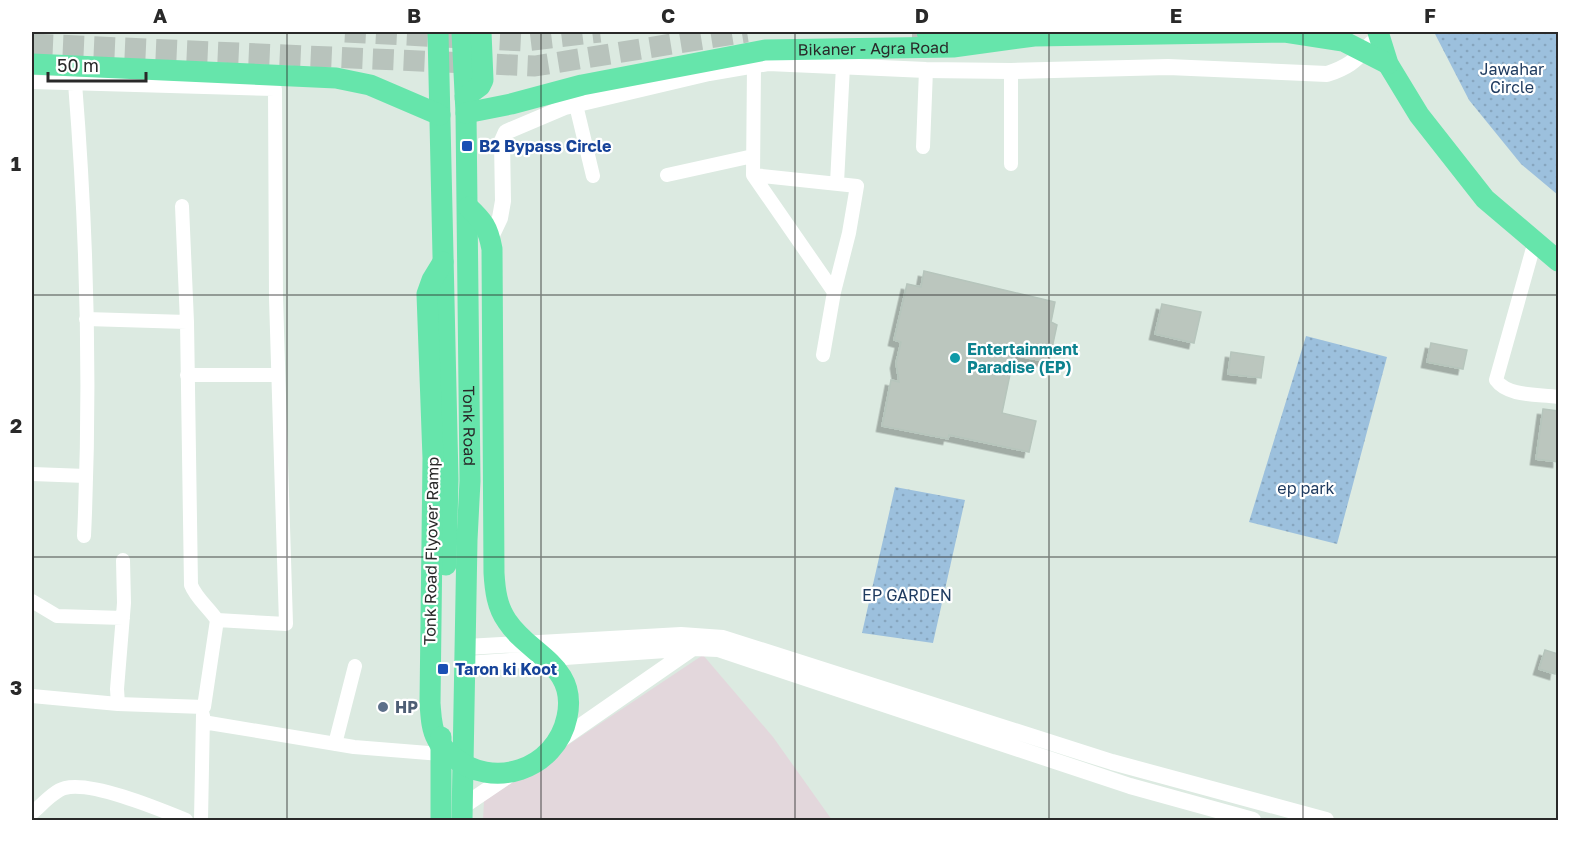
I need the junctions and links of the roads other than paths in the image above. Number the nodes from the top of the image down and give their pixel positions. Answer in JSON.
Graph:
{"nodes":[{"id":1,"x":423,"y":32,"type":"edge"},
{"id":2,"x":438,"y":32,"type":"edge"},
{"id":3,"x":462,"y":32,"type":"edge"},
{"id":4,"x":482,"y":32,"type":"edge"},
{"id":5,"x":927,"y":32,"type":"edge"},
{"id":6,"x":1379,"y":34,"type":"edge"},
{"id":7,"x":1034,"y":36,"type":"junction"},
{"id":8,"x":1364,"y":51,"type":"junction"},
{"id":9,"x":32,"y":64,"type":"edge"},
{"id":10,"x":1388,"y":64,"type":"junction"},
{"id":11,"x":754,"y":66,"type":"junction"},
{"id":12,"x":843,"y":66,"type":"junction"},
{"id":13,"x":926,"y":70,"type":"junction"},
{"id":14,"x":1011,"y":71,"type":"junction"},
{"id":15,"x":32,"y":82,"type":"edge"},
{"id":16,"x":75,"y":83,"type":"junction"},
{"id":17,"x":438,"y":92,"type":"junction"},
{"id":18,"x":466,"y":105,"type":"junction"},
{"id":19,"x":576,"y":105,"type":"junction"},
{"id":20,"x":440,"y":115,"type":"junction"},
{"id":21,"x":923,"y":147,"type":"dead end"},
{"id":22,"x":753,"y":156,"type":"junction"},
{"id":23,"x":1011,"y":164,"type":"dead end"},
{"id":24,"x":667,"y":175,"type":"dead end"},
{"id":25,"x":753,"y":175,"type":"junction"},
{"id":26,"x":593,"y":176,"type":"dead end"},
{"id":27,"x":837,"y":183,"type":"junction"},
{"id":28,"x":182,"y":206,"type":"dead end"},
{"id":29,"x":468,"y":207,"type":"junction"},
{"id":30,"x":490,"y":239,"type":"junction"},
{"id":31,"x":1535,"y":241,"type":"junction"},
{"id":32,"x":1558,"y":261,"type":"edge"},
{"id":33,"x":443,"y":262,"type":"junction"},
{"id":34,"x":834,"y":292,"type":"junction"},
{"id":35,"x":86,"y":319,"type":"junction"},
{"id":36,"x":187,"y":322,"type":"junction"},
{"id":37,"x":823,"y":355,"type":"dead end"},
{"id":38,"x":188,"y":375,"type":"junction"},
{"id":39,"x":278,"y":375,"type":"junction"},
{"id":40,"x":1558,"y":397,"type":"edge"},
{"id":41,"x":32,"y":474,"type":"edge"},
{"id":42,"x":86,"y":476,"type":"junction"},
{"id":43,"x":84,"y":536,"type":"dead end"},
{"id":44,"x":123,"y":560,"type":"dead end"},
{"id":45,"x":32,"y":601,"type":"edge"},
{"id":46,"x":123,"y":618,"type":"junction"},
{"id":47,"x":217,"y":620,"type":"junction"},
{"id":48,"x":694,"y":648,"type":"junction"},
{"id":49,"x":466,"y":656,"type":"junction"},
{"id":50,"x":355,"y":666,"type":"dead end"},
{"id":51,"x":32,"y":696,"type":"edge"},
{"id":52,"x":118,"y":704,"type":"junction"},
{"id":53,"x":204,"y":707,"type":"junction"},
{"id":54,"x":203,"y":722,"type":"junction"},
{"id":55,"x":335,"y":744,"type":"junction"},
{"id":56,"x":441,"y":754,"type":"junction"},
{"id":57,"x":32,"y":813,"type":"edge"},
{"id":58,"x":462,"y":814,"type":"edge"},
{"id":59,"x":186,"y":820,"type":"edge"},
{"id":60,"x":201,"y":820,"type":"edge"},
{"id":61,"x":441,"y":820,"type":"edge"},
{"id":62,"x":1253,"y":820,"type":"edge"},
{"id":63,"x":1326,"y":820,"type":"edge"}],
"edges":[{"from":1,"to":17,"type":"main road"},
{"from":2,"to":17,"type":"main road","name":"Tonk Road"},
{"from":3,"to":18,"type":"main road","name":"Tonk Road"},
{"from":4,"to":18,"type":"main road"},
{"from":5,"to":7,"type":"main road"},
{"from":6,"to":8,"type":"street"},
{"from":6,"to":10,"type":"main road"},
{"from":7,"to":8,"type":"main road","name":"Bikaner - Agra Road"},
{"from":7,"to":18,"type":"main road","name":"Bikaner - Agra Road"},
{"from":8,"to":10,"type":"main road","name":"Bikaner - Agra Road"},
{"from":8,"to":14,"type":"street"},
{"from":9,"to":20,"type":"main road"},
{"from":10,"to":31,"type":"main road"},
{"from":11,"to":12,"type":"street"},
{"from":11,"to":19,"type":"street"},
{"from":11,"to":22,"type":"street"},
{"from":12,"to":13,"type":"street"},
{"from":12,"to":27,"type":"street"},
{"from":13,"to":14,"type":"street"},
{"from":13,"to":21,"type":"street"},
{"from":14,"to":23,"type":"street"},
{"from":15,"to":16,"type":"street"},
{"from":16,"to":35,"type":"street"},
{"from":16,"to":39,"type":"street"},
{"from":17,"to":20,"type":"main road","name":"Tonk Road"},
{"from":18,"to":29,"type":"main road","name":"Tonk Road"},
{"from":19,"to":26,"type":"street"},
{"from":19,"to":30,"type":"street"},
{"from":20,"to":33,"type":"main road","name":"Tonk Road"},
{"from":22,"to":24,"type":"street"},
{"from":22,"to":25,"type":"street"},
{"from":25,"to":27,"type":"street"},
{"from":25,"to":34,"type":"street"},
{"from":27,"to":34,"type":"street"},
{"from":28,"to":36,"type":"street"},
{"from":29,"to":30,"type":"main road","name":"Tonk Road Flyover Ramp"},
{"from":29,"to":49,"type":"main road","name":"Tonk Road"},
{"from":30,"to":33,"type":"main road","name":"Tonk Road Flyover Ramp"},
{"from":31,"to":32,"type":"main road"},
{"from":31,"to":40,"type":"street"},
{"from":33,"to":56,"type":"main road","name":"Tonk Road"},
{"from":34,"to":37,"type":"street"},
{"from":35,"to":36,"type":"street"},
{"from":35,"to":42,"type":"street"},
{"from":36,"to":38,"type":"street"},
{"from":38,"to":39,"type":"street"},
{"from":38,"to":47,"type":"street"},
{"from":39,"to":47,"type":"street"},
{"from":41,"to":42,"type":"street"},
{"from":42,"to":43,"type":"street"},
{"from":44,"to":46,"type":"street"},
{"from":45,"to":46,"type":"street"},
{"from":46,"to":52,"type":"street"},
{"from":47,"to":53,"type":"street"},
{"from":48,"to":49,"type":"street"},
{"from":48,"to":58,"type":"street"},
{"from":48,"to":62,"type":"street"},
{"from":49,"to":58,"type":"main road","name":"Tonk Road"},
{"from":49,"to":63,"type":"street"},
{"from":50,"to":55,"type":"street"},
{"from":51,"to":52,"type":"street"},
{"from":52,"to":53,"type":"street"},
{"from":53,"to":54,"type":"street"},
{"from":54,"to":55,"type":"street"},
{"from":54,"to":60,"type":"street"},
{"from":55,"to":56,"type":"street"},
{"from":56,"to":61,"type":"main road","name":"Tonk Road"},
{"from":57,"to":59,"type":"street"}]}
